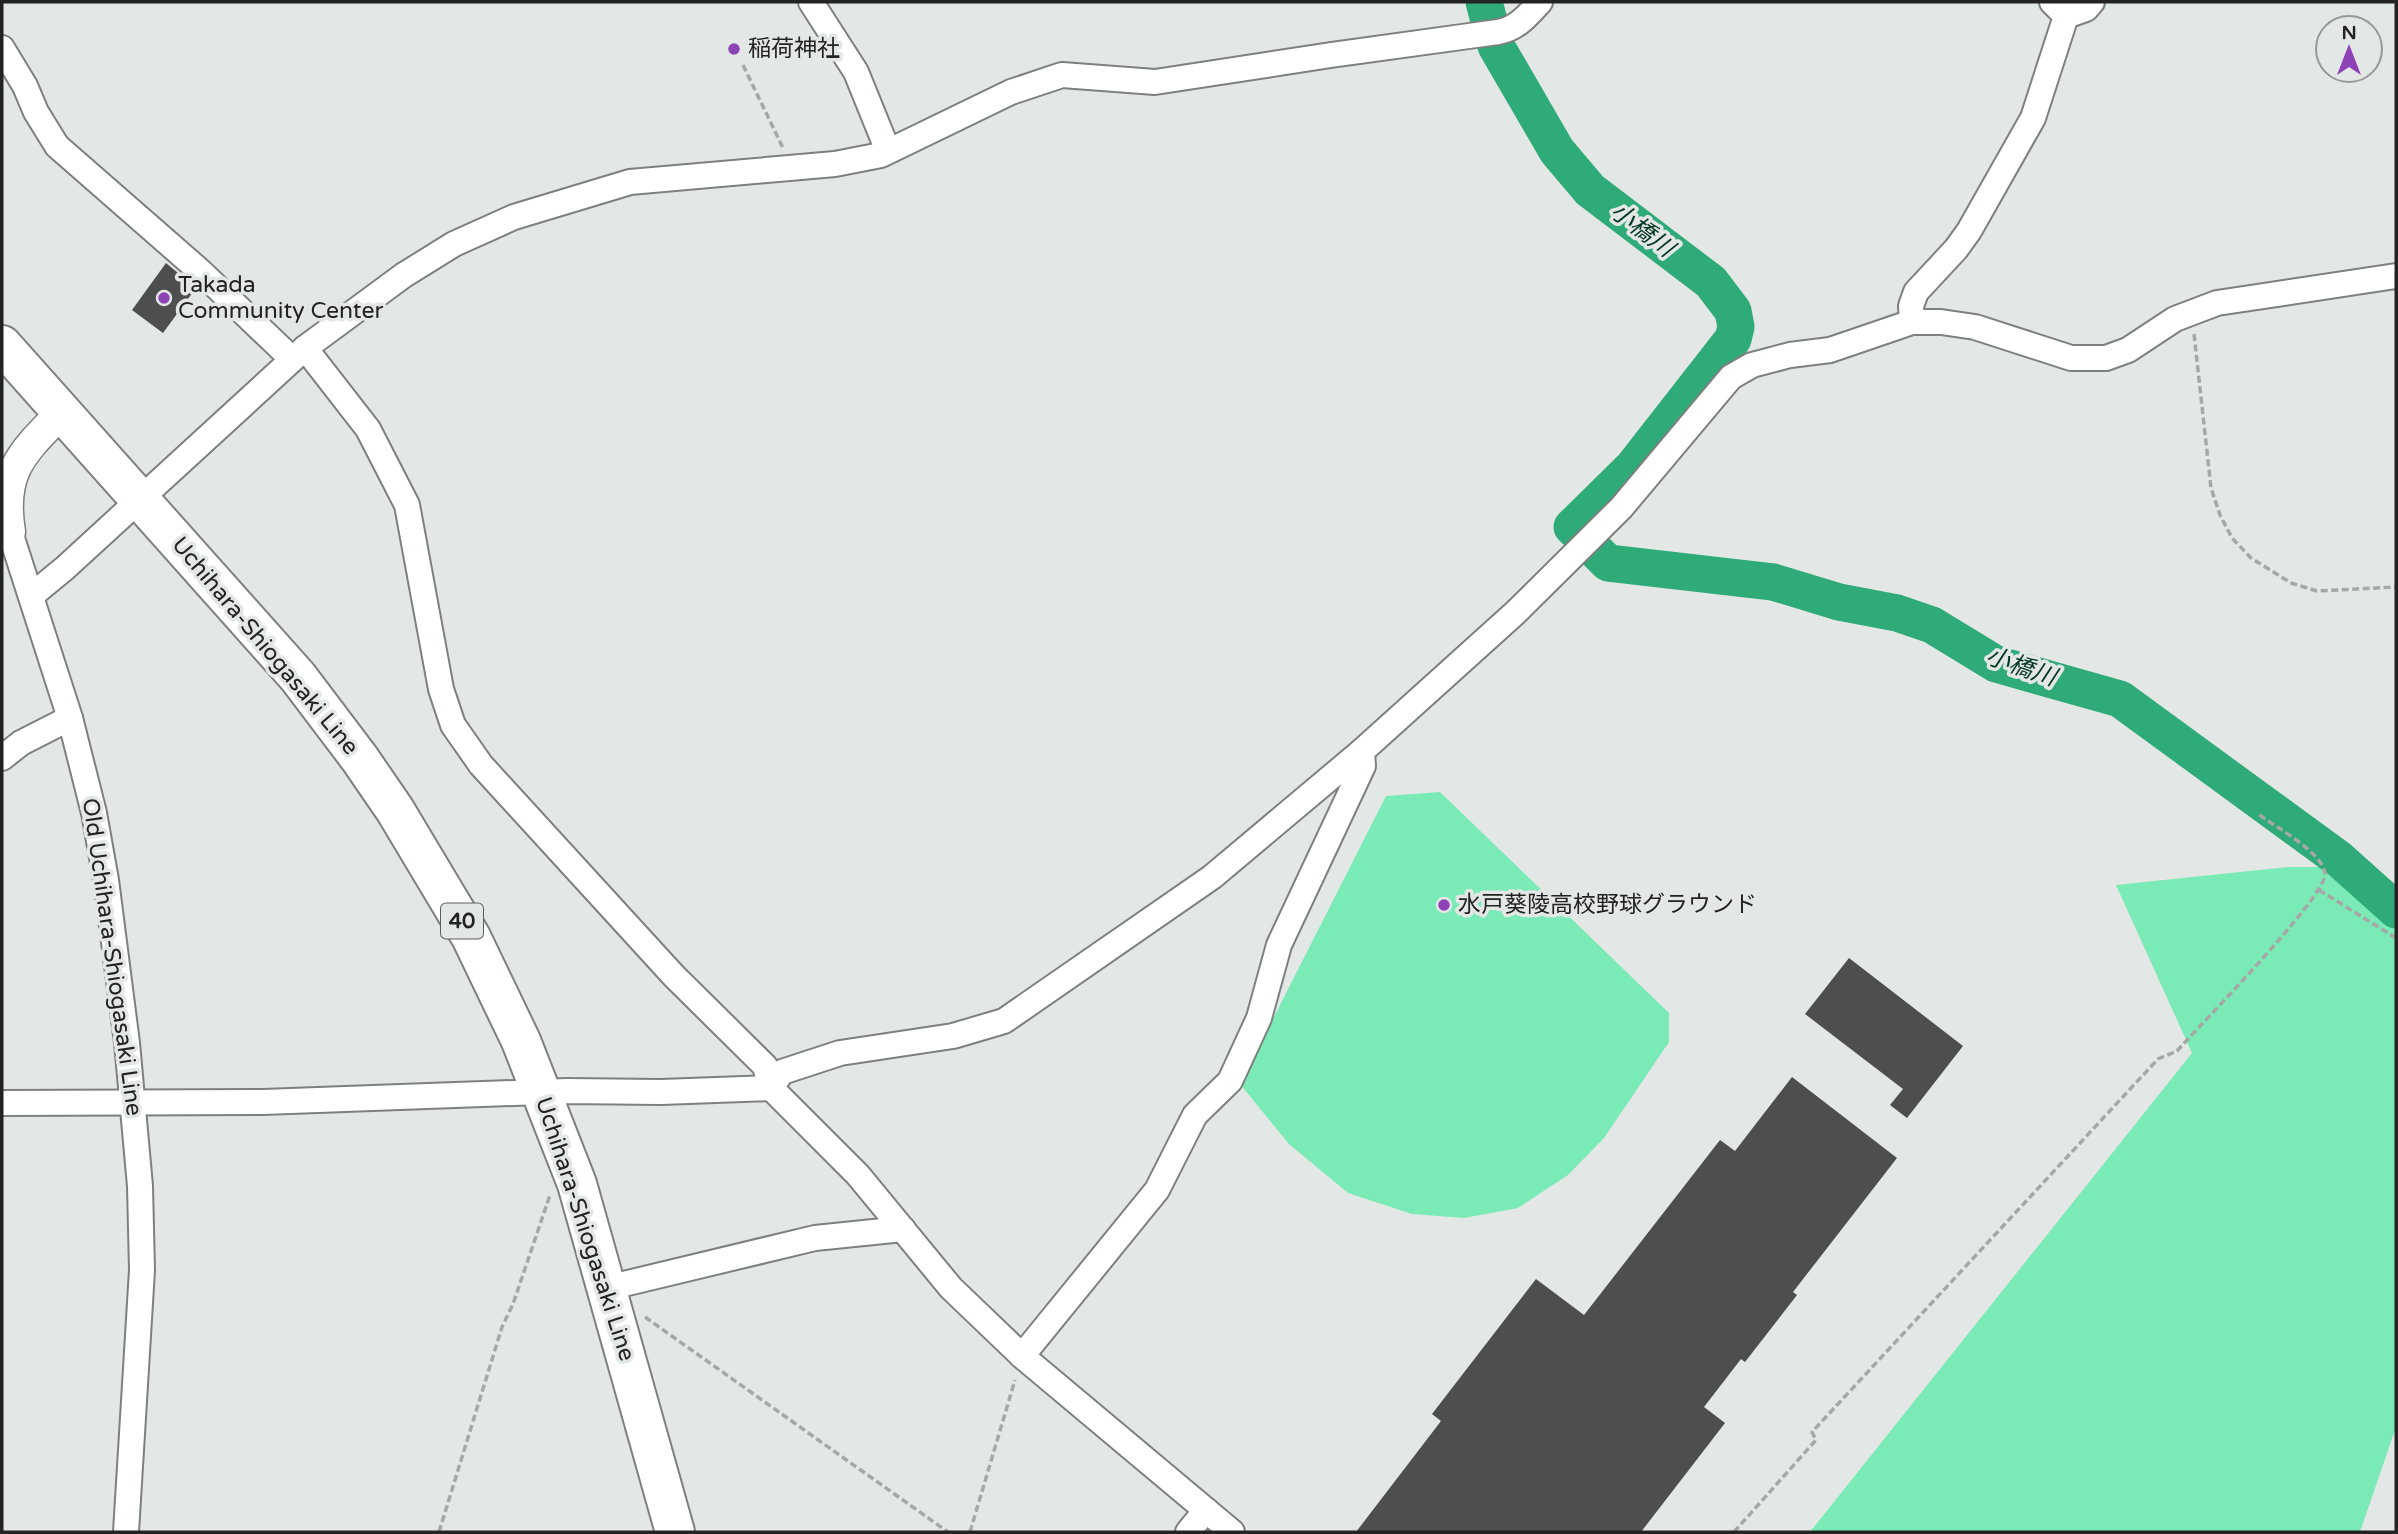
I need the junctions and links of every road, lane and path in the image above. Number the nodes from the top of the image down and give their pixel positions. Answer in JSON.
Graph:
{"nodes":[{"id":1,"x":811,"y":2,"type":"edge"},
{"id":2,"x":1540,"y":2,"type":"edge"},
{"id":3,"x":2092,"y":2,"type":"edge"},
{"id":4,"x":2059,"y":9,"type":"edge"},
{"id":5,"x":2,"y":48,"type":"edge"},
{"id":6,"x":743,"y":65,"type":"dead end"},
{"id":7,"x":888,"y":151,"type":"junction"},
{"id":8,"x":792,"y":167,"type":"junction"},
{"id":9,"x":2396,"y":276,"type":"edge"},
{"id":10,"x":2192,"y":311,"type":"junction"},
{"id":11,"x":1912,"y":322,"type":"junction"},
{"id":12,"x":2,"y":345,"type":"edge"},
{"id":13,"x":298,"y":353,"type":"junction"},
{"id":14,"x":62,"y":412,"type":"junction"},
{"id":15,"x":140,"y":499,"type":"junction"},
{"id":16,"x":10,"y":532,"type":"joint"},
{"id":17,"x":2396,"y":587,"type":"edge"},
{"id":18,"x":31,"y":596,"type":"junction"},
{"id":19,"x":70,"y":718,"type":"junction"},
{"id":20,"x":1362,"y":751,"type":"junction"},
{"id":21,"x":2,"y":758,"type":"edge"},
{"id":22,"x":2258,"y":814,"type":"dead end"},
{"id":23,"x":2319,"y":890,"type":"junction"},
{"id":24,"x":2396,"y":938,"type":"edge"},
{"id":25,"x":771,"y":1088,"type":"junction"},
{"id":26,"x":543,"y":1092,"type":"junction"},
{"id":27,"x":2,"y":1103,"type":"edge"},
{"id":28,"x":134,"y":1104,"type":"junction"},
{"id":29,"x":577,"y":1184,"type":"junction"},
{"id":30,"x":903,"y":1229,"type":"junction"},
{"id":31,"x":612,"y":1304,"type":"junction"},
{"id":32,"x":1022,"y":1356,"type":"junction"},
{"id":33,"x":1206,"y":1510,"type":"junction"},
{"id":34,"x":126,"y":1532,"type":"edge"},
{"id":35,"x":439,"y":1532,"type":"edge"},
{"id":36,"x":675,"y":1532,"type":"edge"},
{"id":37,"x":948,"y":1532,"type":"edge"},
{"id":38,"x":970,"y":1532,"type":"edge"},
{"id":39,"x":1188,"y":1532,"type":"edge"},
{"id":40,"x":1232,"y":1532,"type":"edge"},
{"id":41,"x":1734,"y":1532,"type":"edge"}],
"edges":[{"from":1,"to":7,"type":"street"},
{"from":2,"to":7,"type":"street"},
{"from":3,"to":4,"type":"street"},
{"from":4,"to":11,"type":"street"},
{"from":5,"to":13,"type":"street"},
{"from":6,"to":8,"type":"path"},
{"from":7,"to":8,"type":"street"},
{"from":8,"to":13,"type":"street"},
{"from":9,"to":10,"type":"street"},
{"from":10,"to":11,"type":"street"},
{"from":10,"to":17,"type":"path"},
{"from":11,"to":20,"type":"street"},
{"from":12,"to":14,"type":"main road","name":"Uchihara-Shiogasaki Line","number":"40"},
{"from":13,"to":15,"type":"street"},
{"from":13,"to":25,"type":"street"},
{"from":14,"to":15,"type":"main road","name":"Uchihara-Shiogasaki Line","number":"40"},
{"from":14,"to":16,"type":"street","name":"Old Uchihara-Shiogasaki Line"},
{"from":15,"to":18,"type":"street"},
{"from":15,"to":26,"type":"main road","name":"Uchihara-Shiogasaki Line","number":"40"},
{"from":16,"to":18,"type":"street","name":"Old Uchihara-Shiogasaki Line"},
{"from":18,"to":19,"type":"street","name":"Old Uchihara-Shiogasaki Line"},
{"from":19,"to":21,"type":"street"},
{"from":19,"to":28,"type":"street","name":"Old Uchihara-Shiogasaki Line"},
{"from":20,"to":25,"type":"street"},
{"from":20,"to":32,"type":"street"},
{"from":22,"to":23,"type":"path"},
{"from":23,"to":24,"type":"path"},
{"from":23,"to":41,"type":"path"},
{"from":25,"to":26,"type":"street"},
{"from":25,"to":30,"type":"street"},
{"from":26,"to":28,"type":"street"},
{"from":26,"to":29,"type":"main road","name":"Uchihara-Shiogasaki Line","number":"40"},
{"from":27,"to":28,"type":"street"},
{"from":28,"to":34,"type":"street","name":"Old Uchihara-Shiogasaki Line"},
{"from":29,"to":31,"type":"main road","name":"Uchihara-Shiogasaki Line","number":"40"},
{"from":29,"to":35,"type":"path"},
{"from":30,"to":31,"type":"street"},
{"from":30,"to":32,"type":"street"},
{"from":31,"to":36,"type":"main road","name":"Uchihara-Shiogasaki Line","number":"40"},
{"from":31,"to":37,"type":"path"},
{"from":32,"to":33,"type":"street"},
{"from":32,"to":38,"type":"path"},
{"from":33,"to":39,"type":"street"},
{"from":33,"to":40,"type":"street"}]}
